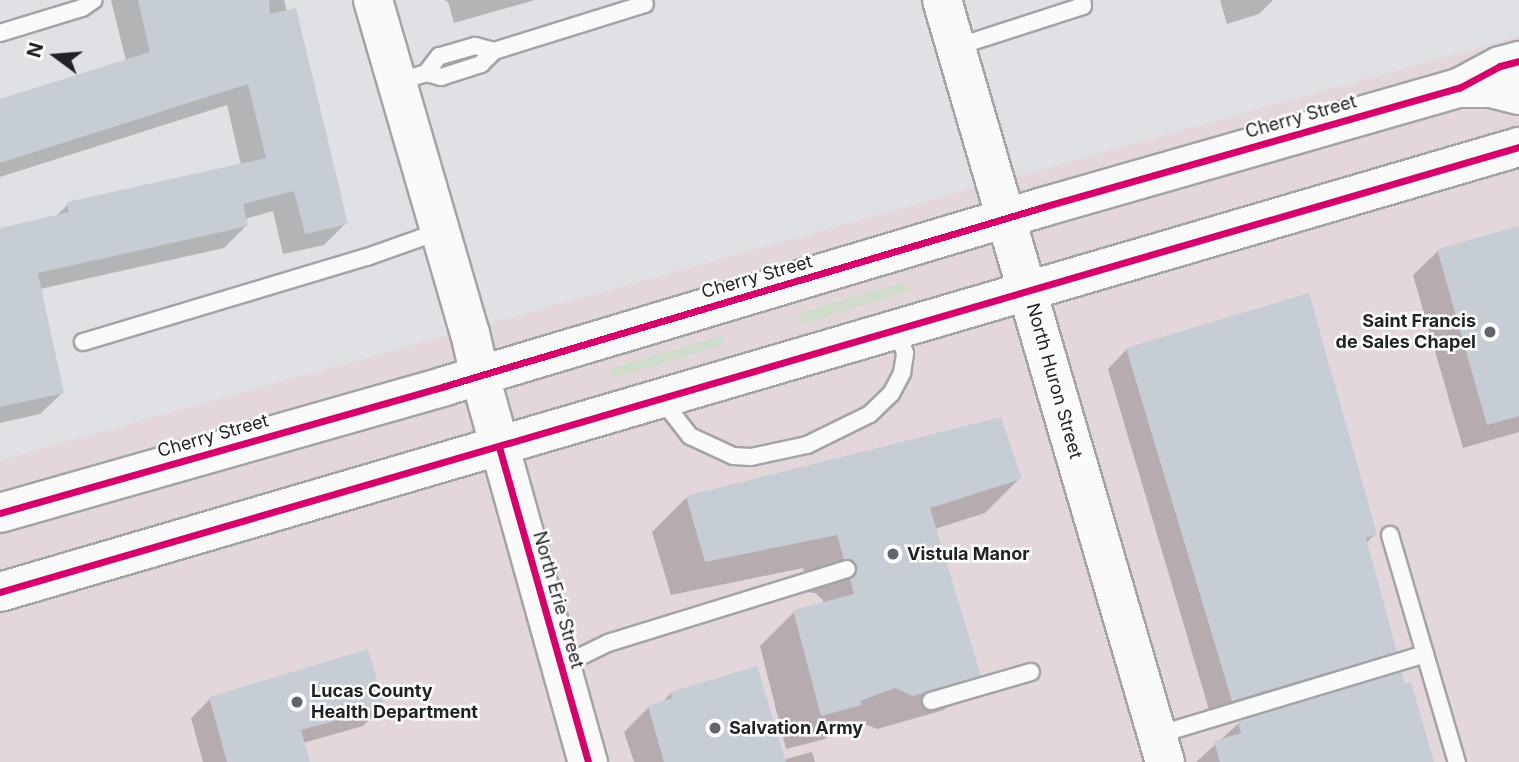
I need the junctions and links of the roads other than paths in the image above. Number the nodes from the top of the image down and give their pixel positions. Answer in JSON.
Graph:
{"nodes":[{"id":1,"x":94,"y":0,"type":"edge"},
{"id":2,"x":373,"y":0,"type":"edge"},
{"id":3,"x":942,"y":0,"type":"edge"},
{"id":4,"x":1082,"y":0,"type":"edge"},
{"id":5,"x":645,"y":4,"type":"dead end"},
{"id":6,"x":0,"y":33,"type":"edge"},
{"id":7,"x":956,"y":47,"type":"junction"},
{"id":8,"x":1519,"y":61,"type":"edge"},
{"id":9,"x":412,"y":78,"type":"junction"},
{"id":10,"x":1459,"y":88,"type":"junction"},
{"id":11,"x":1519,"y":95,"type":"edge"},
{"id":12,"x":1519,"y":147,"type":"edge"},
{"id":13,"x":1006,"y":220,"type":"junction"},
{"id":14,"x":440,"y":231,"type":"junction"},
{"id":15,"x":1027,"y":290,"type":"junction"},
{"id":16,"x":896,"y":328,"type":"junction"},
{"id":17,"x":83,"y":342,"type":"dead end"},
{"id":18,"x":480,"y":376,"type":"junction"},
{"id":19,"x":661,"y":398,"type":"junction"},
{"id":20,"x":499,"y":447,"type":"junction"},
{"id":21,"x":0,"y":513,"type":"edge"},
{"id":22,"x":1390,"y":535,"type":"dead end"},
{"id":23,"x":847,"y":569,"type":"dead end"},
{"id":24,"x":0,"y":592,"type":"edge"},
{"id":25,"x":1425,"y":654,"type":"junction"},
{"id":26,"x":561,"y":667,"type":"junction"},
{"id":27,"x":1031,"y":672,"type":"dead end"},
{"id":28,"x":931,"y":701,"type":"dead end"},
{"id":29,"x":1161,"y":748,"type":"edge"},
{"id":30,"x":588,"y":762,"type":"edge"},
{"id":31,"x":1457,"y":762,"type":"edge"}],
"edges":[{"from":1,"to":6,"type":"lane"},
{"from":2,"to":9,"type":"main road","name":"North Erie Street"},
{"from":3,"to":7,"type":"main road","name":"North Huron Street"},
{"from":4,"to":7,"type":"lane"},
{"from":5,"to":9,"type":"lane"},
{"from":7,"to":13,"type":"main road","name":"North Huron Street"},
{"from":8,"to":10,"type":"main road","name":"Cherry Street"},
{"from":9,"to":14,"type":"main road","name":"North Erie Street"},
{"from":10,"to":11,"type":"main road"},
{"from":10,"to":13,"type":"main road","name":"Cherry Street"},
{"from":12,"to":15,"type":"main road"},
{"from":13,"to":15,"type":"main road","name":"North Huron Street"},
{"from":13,"to":18,"type":"main road","name":"Cherry Street"},
{"from":14,"to":17,"type":"lane"},
{"from":14,"to":18,"type":"main road","name":"North Erie Street"},
{"from":15,"to":16,"type":"main road"},
{"from":15,"to":29,"type":"main road","name":"North Huron Street"},
{"from":16,"to":19,"type":"main road"},
{"from":16,"to":19,"type":"lane"},
{"from":18,"to":20,"type":"main road","name":"North Erie Street"},
{"from":18,"to":21,"type":"main road","name":"Cherry Street"},
{"from":19,"to":20,"type":"main road"},
{"from":20,"to":24,"type":"main road"},
{"from":20,"to":26,"type":"main road","name":"North Erie Street"},
{"from":22,"to":25,"type":"lane"},
{"from":23,"to":26,"type":"lane"},
{"from":25,"to":29,"type":"lane"},
{"from":25,"to":31,"type":"lane"},
{"from":26,"to":30,"type":"main road","name":"North Erie Street"},
{"from":27,"to":28,"type":"lane"}]}
